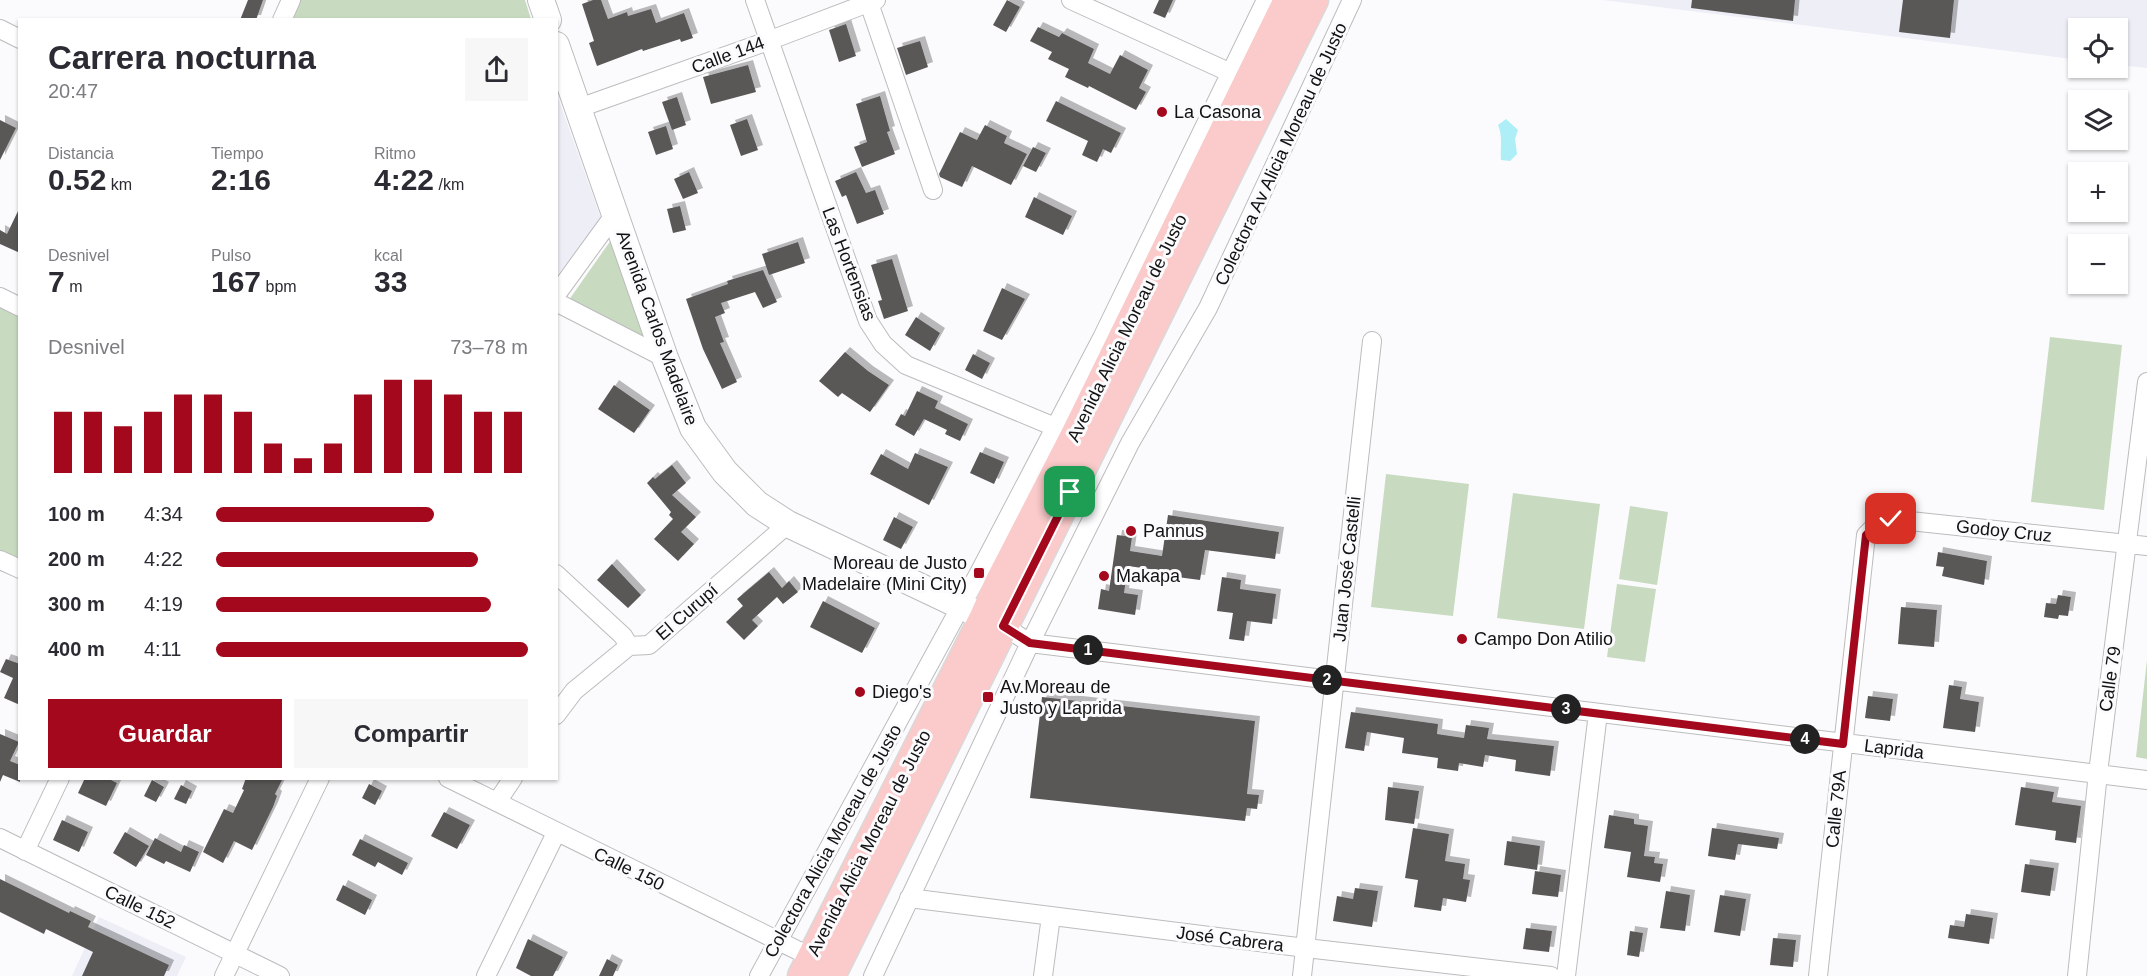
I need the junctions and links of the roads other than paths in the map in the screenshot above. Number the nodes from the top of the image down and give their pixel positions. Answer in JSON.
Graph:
{"nodes":[{"id":1,"x":291,"y":0,"type":"edge"},
{"id":2,"x":541,"y":0,"type":"edge"},
{"id":3,"x":755,"y":0,"type":"edge"},
{"id":4,"x":1071,"y":0,"type":"edge"},
{"id":5,"x":1266,"y":0,"type":"edge"},
{"id":6,"x":1288,"y":0,"type":"edge"},
{"id":7,"x":1314,"y":0,"type":"edge"},
{"id":8,"x":1352,"y":0,"type":"edge"},
{"id":9,"x":871,"y":1,"type":"edge"},
{"id":10,"x":283,"y":18,"type":"edge"},
{"id":11,"x":547,"y":18,"type":"edge"},
{"id":12,"x":0,"y":29,"type":"edge"},
{"id":13,"x":18,"y":38,"type":"edge"},
{"id":14,"x":768,"y":41,"type":"junction"},
{"id":15,"x":558,"y":50,"type":"edge"},
{"id":16,"x":1231,"y":73,"type":"junction"},
{"id":17,"x":579,"y":108,"type":"junction"},
{"id":18,"x":933,"y":190,"type":"dead end"},
{"id":19,"x":615,"y":214,"type":"junction"},
{"id":20,"x":558,"y":292,"type":"edge"},
{"id":21,"x":0,"y":297,"type":"edge"},
{"id":22,"x":558,"y":303,"type":"edge"},
{"id":23,"x":18,"y":306,"type":"edge"},
{"id":24,"x":1372,"y":341,"type":"dead end"},
{"id":25,"x":665,"y":358,"type":"junction"},
{"id":26,"x":2147,"y":382,"type":"edge"},
{"id":27,"x":1055,"y":427,"type":"junction"},
{"id":28,"x":788,"y":524,"type":"junction"},
{"id":29,"x":1866,"y":535,"type":"joint"},
{"id":30,"x":2128,"y":544,"type":"junction"},
{"id":31,"x":2147,"y":546,"type":"edge"},
{"id":32,"x":0,"y":560,"type":"edge"},
{"id":33,"x":18,"y":568,"type":"edge"},
{"id":34,"x":558,"y":576,"type":"edge"},
{"id":35,"x":982,"y":616,"type":"junction"},
{"id":36,"x":1030,"y":643,"type":"junction"},
{"id":37,"x":629,"y":646,"type":"junction"},
{"id":38,"x":1334,"y":681,"type":"junction"},
{"id":39,"x":558,"y":712,"type":"edge"},
{"id":40,"x":1598,"y":713,"type":"junction"},
{"id":41,"x":1843,"y":744,"type":"junction"},
{"id":42,"x":2098,"y":773,"type":"junction"},
{"id":43,"x":59,"y":780,"type":"edge"},
{"id":44,"x":319,"y":780,"type":"edge"},
{"id":45,"x":452,"y":780,"type":"edge"},
{"id":46,"x":512,"y":780,"type":"edge"},
{"id":47,"x":2147,"y":780,"type":"edge"},
{"id":48,"x":497,"y":802,"type":"junction"},
{"id":49,"x":556,"y":833,"type":"junction"},
{"id":50,"x":0,"y":838,"type":"edge"},
{"id":51,"x":25,"y":851,"type":"junction"},
{"id":52,"x":909,"y":898,"type":"junction"},
{"id":53,"x":1051,"y":916,"type":"junction"},
{"id":54,"x":777,"y":941,"type":"junction"},
{"id":55,"x":1306,"y":948,"type":"junction"},
{"id":56,"x":235,"y":954,"type":"junction"},
{"id":57,"x":815,"y":970,"type":"edge"},
{"id":58,"x":224,"y":976,"type":"edge"},
{"id":59,"x":280,"y":976,"type":"edge"},
{"id":60,"x":486,"y":976,"type":"edge"},
{"id":61,"x":759,"y":976,"type":"edge"},
{"id":62,"x":873,"y":976,"type":"edge"},
{"id":63,"x":1043,"y":976,"type":"edge"},
{"id":64,"x":1302,"y":976,"type":"edge"},
{"id":65,"x":1551,"y":976,"type":"edge"},
{"id":66,"x":1566,"y":976,"type":"edge"},
{"id":67,"x":1818,"y":976,"type":"edge"},
{"id":68,"x":2077,"y":976,"type":"edge"}],
"edges":[{"from":1,"to":10,"type":"street"},
{"from":2,"to":11,"type":"main road"},
{"from":3,"to":14,"type":"street","name":"Las Hortensias"},
{"from":4,"to":16,"type":"street"},
{"from":5,"to":16,"type":"street","name":"Colectora Alicia Moreau de Justo"},
{"from":6,"to":35,"type":"main road","name":"Avenida Alicia Moreau de Justo"},
{"from":7,"to":35,"type":"main road","name":"Avenida Alicia Moreau de Justo"},
{"from":8,"to":36,"type":"street","name":"Colectora Av Alicia Moreau de Justo"},
{"from":9,"to":14,"type":"street","name":"Calle 144"},
{"from":9,"to":18,"type":"street"},
{"from":12,"to":13,"type":"street"},
{"from":14,"to":17,"type":"street","name":"Calle 144"},
{"from":14,"to":27,"type":"street","name":"Las Hortensias"},
{"from":15,"to":17,"type":"main road","name":"Avenida Carlos Madelaire"},
{"from":16,"to":27,"type":"street","name":"Colectora Alicia Moreau de Justo"},
{"from":17,"to":19,"type":"main road","name":"Avenida Carlos Madelaire"},
{"from":19,"to":20,"type":"street"},
{"from":19,"to":25,"type":"main road","name":"Avenida Carlos Madelaire"},
{"from":21,"to":23,"type":"street"},
{"from":22,"to":25,"type":"street"},
{"from":24,"to":38,"type":"street","name":"Juan José Castelli"},
{"from":25,"to":28,"type":"main road","name":"Avenida Carlos Madelaire"},
{"from":26,"to":30,"type":"street","name":"Calle 79"},
{"from":27,"to":35,"type":"street","name":"Colectora Alicia Moreau de Justo"},
{"from":28,"to":35,"type":"main road","name":"Avenida Carlos Madelaire"},
{"from":28,"to":37,"type":"street","name":"El Curupí"},
{"from":29,"to":30,"type":"street","name":"Godoy Cruz"},
{"from":29,"to":41,"type":"street","name":"Calle 79A"},
{"from":30,"to":31,"type":"street","name":"Godoy Cruz"},
{"from":30,"to":42,"type":"street","name":"Calle 79"},
{"from":32,"to":33,"type":"street"},
{"from":34,"to":37,"type":"street"},
{"from":35,"to":36,"type":"street","name":"Laprida"},
{"from":35,"to":54,"type":"street","name":"Colectora Alicia Moreau de Justo"},
{"from":35,"to":57,"type":"main road","name":"Avenida Alicia Moreau de Justo"},
{"from":36,"to":38,"type":"street","name":"Laprida"},
{"from":36,"to":52,"type":"street"},
{"from":37,"to":39,"type":"street","name":"El Curupí"},
{"from":38,"to":40,"type":"street","name":"Laprida"},
{"from":38,"to":55,"type":"street","name":"Juan José Castelli"},
{"from":40,"to":41,"type":"street","name":"Laprida"},
{"from":40,"to":66,"type":"street"},
{"from":41,"to":42,"type":"street","name":"Laprida"},
{"from":41,"to":67,"type":"street","name":"Calle 79A"},
{"from":42,"to":47,"type":"street","name":"Laprida"},
{"from":42,"to":68,"type":"street","name":"Calle 79"},
{"from":43,"to":51,"type":"street"},
{"from":44,"to":56,"type":"street"},
{"from":45,"to":48,"type":"street","name":"Calle 150"},
{"from":46,"to":48,"type":"street"},
{"from":48,"to":49,"type":"street","name":"Calle 150"},
{"from":49,"to":54,"type":"street","name":"Calle 150"},
{"from":49,"to":60,"type":"street"},
{"from":50,"to":51,"type":"street","name":"Calle 152"},
{"from":51,"to":56,"type":"street","name":"Calle 152"},
{"from":52,"to":53,"type":"street","name":"José Cabrera"},
{"from":52,"to":62,"type":"street"},
{"from":53,"to":55,"type":"street","name":"José Cabrera"},
{"from":53,"to":63,"type":"street"},
{"from":54,"to":57,"type":"street","name":"Calle 150"},
{"from":54,"to":61,"type":"street","name":"Colectora Alicia Moreau de Justo"},
{"from":55,"to":64,"type":"street","name":"Juan José Castelli"},
{"from":55,"to":65,"type":"street","name":"José Cabrera"},
{"from":56,"to":58,"type":"street"},
{"from":56,"to":59,"type":"street","name":"Calle 152"}]}
